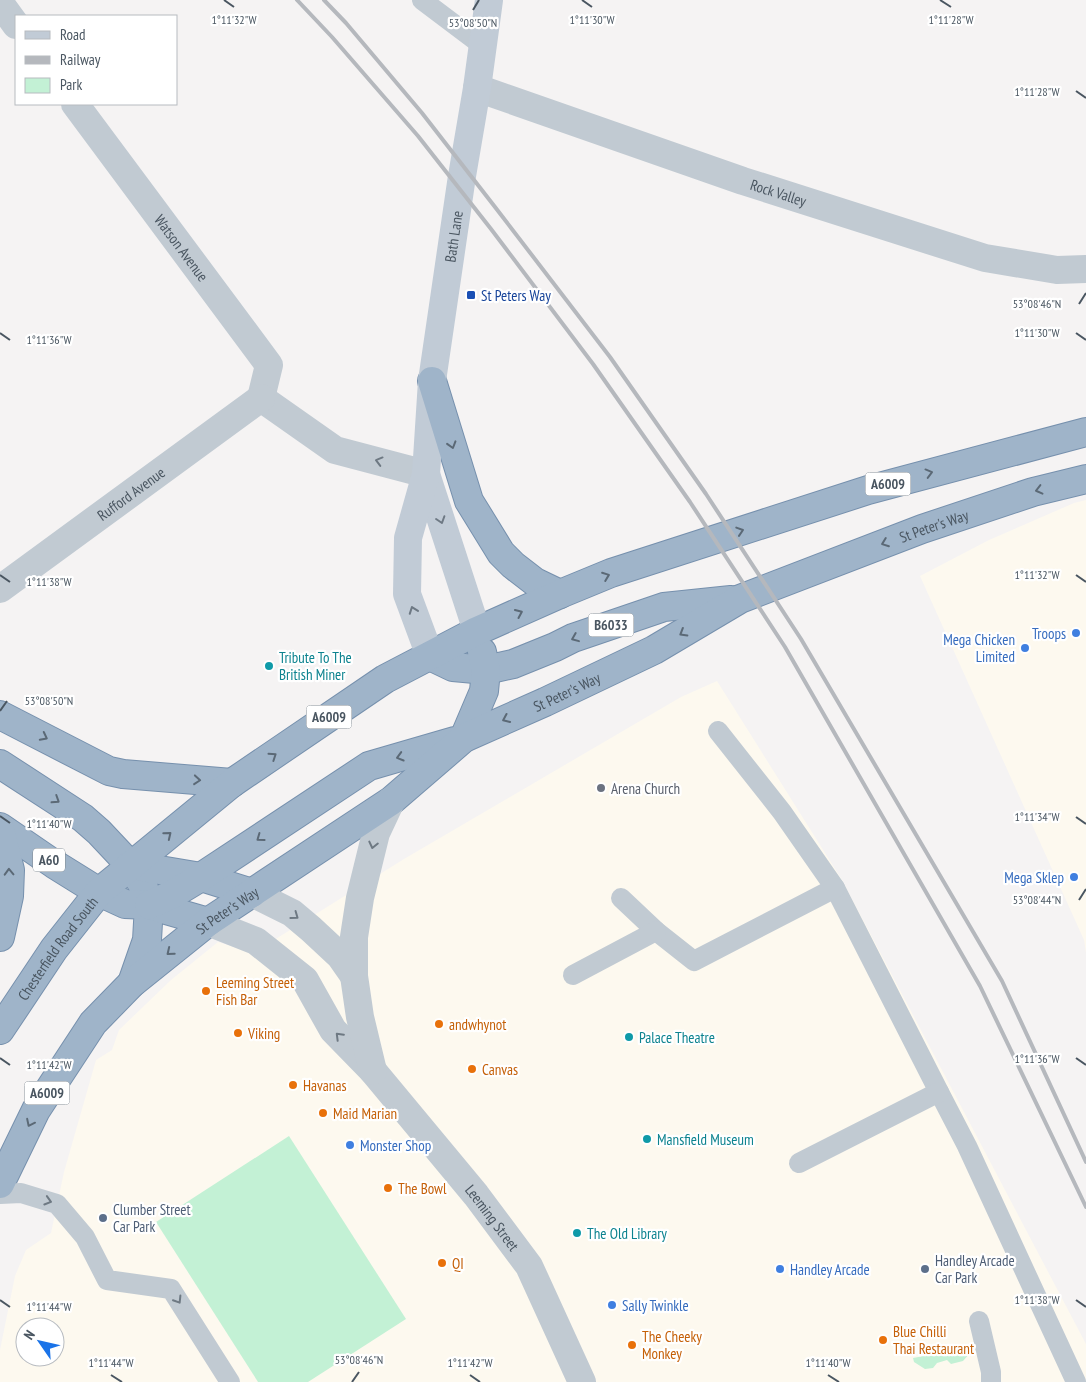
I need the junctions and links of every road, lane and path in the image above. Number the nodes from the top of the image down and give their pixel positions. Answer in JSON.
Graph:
{"nodes":[{"id":1,"x":422,"y":0,"type":"edge"},
{"id":2,"x":489,"y":0,"type":"edge"},
{"id":3,"x":0,"y":3,"type":"edge"},
{"id":4,"x":15,"y":24,"type":"edge"},
{"id":5,"x":483,"y":46,"type":"junction"},
{"id":6,"x":478,"y":88,"type":"junction"},
{"id":7,"x":76,"y":105,"type":"edge"},
{"id":8,"x":1086,"y":269,"type":"edge"},
{"id":9,"x":432,"y":381,"type":"junction"},
{"id":10,"x":261,"y":398,"type":"junction"},
{"id":11,"x":1086,"y":432,"type":"edge"},
{"id":12,"x":426,"y":474,"type":"junction"},
{"id":13,"x":1086,"y":479,"type":"edge"},
{"id":14,"x":0,"y":588,"type":"edge"},
{"id":15,"x":560,"y":594,"type":"junction"},
{"id":16,"x":740,"y":599,"type":"junction"},
{"id":17,"x":477,"y":631,"type":"junction"},
{"id":18,"x":430,"y":656,"type":"junction"},
{"id":19,"x":486,"y":670,"type":"junction"},
{"id":20,"x":0,"y":715,"type":"edge"},
{"id":21,"x":718,"y":731,"type":"dead end"},
{"id":22,"x":464,"y":738,"type":"junction"},
{"id":23,"x":0,"y":764,"type":"edge"},
{"id":24,"x":232,"y":783,"type":"junction"},
{"id":25,"x":391,"y":801,"type":"junction"},
{"id":26,"x":0,"y":828,"type":"edge"},
{"id":27,"x":130,"y":865,"type":"junction"},
{"id":28,"x":200,"y":877,"type":"junction"},
{"id":29,"x":835,"y":888,"type":"junction"},
{"id":30,"x":99,"y":892,"type":"junction"},
{"id":31,"x":252,"y":893,"type":"junction"},
{"id":32,"x":621,"y":898,"type":"dead end"},
{"id":33,"x":149,"y":905,"type":"junction"},
{"id":34,"x":208,"y":922,"type":"junction"},
{"id":35,"x":656,"y":932,"type":"junction"},
{"id":36,"x":0,"y":937,"type":"edge"},
{"id":37,"x":354,"y":976,"type":"junction"},
{"id":38,"x":573,"y":976,"type":"dead end"},
{"id":39,"x":132,"y":983,"type":"junction"},
{"id":40,"x":0,"y":1030,"type":"edge"},
{"id":41,"x":374,"y":1071,"type":"junction"},
{"id":42,"x":939,"y":1092,"type":"junction"},
{"id":43,"x":799,"y":1164,"type":"dead end"},
{"id":44,"x":0,"y":1184,"type":"edge"},
{"id":45,"x":0,"y":1194,"type":"edge"},
{"id":46,"x":979,"y":1321,"type":"dead end"},
{"id":47,"x":230,"y":1382,"type":"edge"},
{"id":48,"x":582,"y":1382,"type":"edge"},
{"id":49,"x":992,"y":1382,"type":"edge"},
{"id":50,"x":1076,"y":1382,"type":"edge"}],
"edges":[{"from":1,"to":5,"type":"lane"},
{"from":2,"to":5,"type":"main road","name":"Bath Lane"},
{"from":3,"to":4,"type":"street"},
{"from":5,"to":6,"type":"main road","name":"Bath Lane"},
{"from":6,"to":8,"type":"street","name":"Rock Valley"},
{"from":6,"to":9,"type":"main road","name":"Bath Lane"},
{"from":7,"to":10,"type":"street","name":"Watson Avenue"},
{"from":9,"to":12,"type":"main road","name":"Bath Lane"},
{"from":9,"to":15,"type":"highway","one_way":true},
{"from":12,"to":10,"type":"street","one_way":true},
{"from":10,"to":14,"type":"street","name":"Rufford Avenue"},
{"from":15,"to":11,"type":"highway","number":"A6009","one_way":true},
{"from":12,"to":17,"type":"main road","name":"Bath Lane","one_way":true},
{"from":18,"to":12,"type":"main road","name":"Bath Lane","one_way":true},
{"from":13,"to":16,"type":"highway","name":"St Peter's Way","number":"A6009","one_way":true},
{"from":17,"to":15,"type":"highway","number":"A6009","one_way":true},
{"from":16,"to":19,"type":"highway","number":"B6033","one_way":true},
{"from":16,"to":22,"type":"highway","name":"St Peter's Way","number":"A6009","one_way":true},
{"from":17,"to":18,"type":"highway","number":"A6009"},
{"from":17,"to":19,"type":"highway"},
{"from":18,"to":19,"type":"highway","number":"B6033"},
{"from":24,"to":18,"type":"highway","number":"A6009","one_way":true},
{"from":19,"to":22,"type":"highway"},
{"from":20,"to":24,"type":"highway","one_way":true},
{"from":21,"to":29,"type":"lane"},
{"from":22,"to":25,"type":"highway","name":"St Peter's Way","number":"A6009"},
{"from":22,"to":28,"type":"highway","one_way":true},
{"from":23,"to":27,"type":"highway","one_way":true},
{"from":27,"to":24,"type":"highway","number":"A6009","one_way":true},
{"from":25,"to":31,"type":"highway","name":"St Peter's Way","number":"A6009"},
{"from":25,"to":37,"type":"street","name":"Leeming Street","one_way":true},
{"from":26,"to":30,"type":"highway","number":"A60"},
{"from":36,"to":26,"type":"highway","one_way":true},
{"from":27,"to":28,"type":"highway"},
{"from":27,"to":30,"type":"highway","number":"A6009"},
{"from":27,"to":33,"type":"highway"},
{"from":28,"to":31,"type":"highway"},
{"from":28,"to":33,"type":"highway"},
{"from":29,"to":35,"type":"lane"},
{"from":29,"to":42,"type":"lane"},
{"from":30,"to":33,"type":"highway"},
{"from":30,"to":40,"type":"highway","name":"Chesterfield Road South","number":"A6009"},
{"from":31,"to":34,"type":"highway","name":"St Peter's Way","number":"A6009"},
{"from":31,"to":37,"type":"street","name":"Leeming Street","one_way":true},
{"from":32,"to":35,"type":"lane"},
{"from":33,"to":34,"type":"highway"},
{"from":33,"to":39,"type":"highway"},
{"from":34,"to":39,"type":"highway","name":"St Peter's Way","number":"A6009","one_way":true},
{"from":41,"to":34,"type":"street","name":"Leeming Street","one_way":true},
{"from":35,"to":38,"type":"lane"},
{"from":37,"to":41,"type":"street","name":"Leeming Street"},
{"from":39,"to":44,"type":"highway","name":"St Peter's Way","number":"A6009","one_way":true},
{"from":41,"to":48,"type":"street","name":"Leeming Street"},
{"from":42,"to":43,"type":"lane"},
{"from":42,"to":50,"type":"lane"},
{"from":45,"to":47,"type":"lane","one_way":true},
{"from":46,"to":49,"type":"lane"}]}
